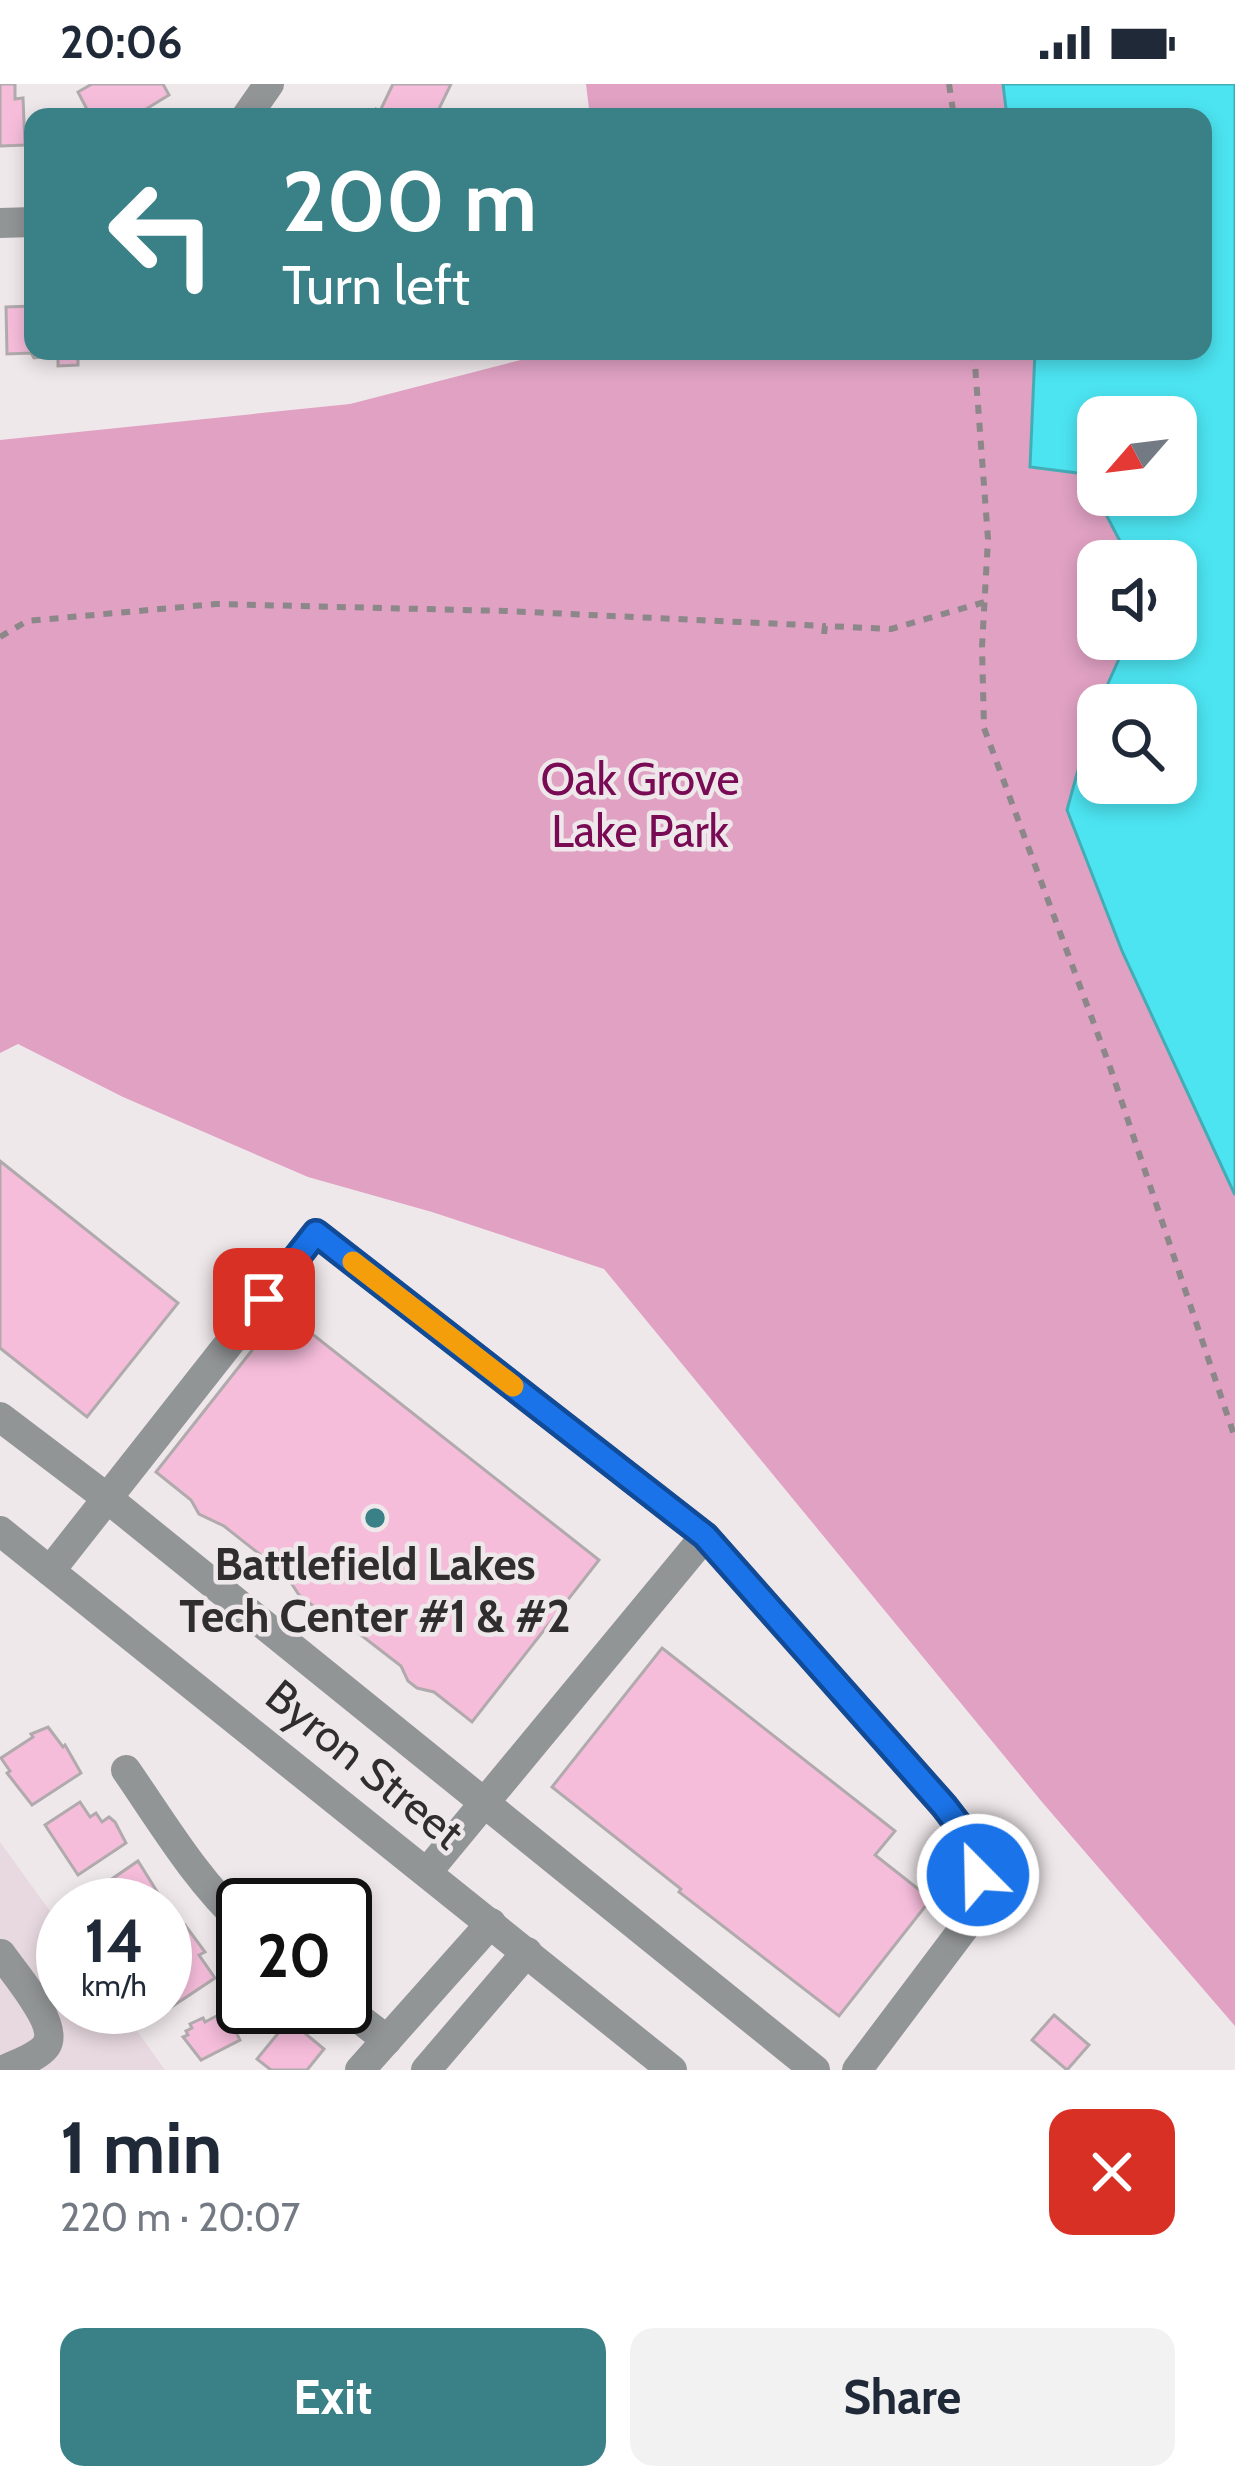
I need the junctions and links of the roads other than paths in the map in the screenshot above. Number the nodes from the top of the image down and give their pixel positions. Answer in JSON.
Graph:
{"nodes":[{"id":1,"x":0,"y":1417,"type":"edge"},
{"id":2,"x":106,"y":1498,"type":"junction"},
{"id":3,"x":0,"y":1531,"type":"edge"},
{"id":4,"x":705,"y":1536,"type":"junction"},
{"id":5,"x":50,"y":1571,"type":"junction"},
{"id":6,"x":126,"y":1770,"type":"dead end"},
{"id":7,"x":484,"y":1803,"type":"junction"},
{"id":8,"x":428,"y":1871,"type":"junction"},
{"id":9,"x":216,"y":1891,"type":"edge"},
{"id":10,"x":491,"y":1923,"type":"junction"},
{"id":11,"x":527,"y":1952,"type":"junction"},
{"id":12,"x":1,"y":1953,"type":"edge"},
{"id":13,"x":0,"y":1971,"type":"edge"},
{"id":14,"x":372,"y":2028,"type":"edge"},
{"id":15,"x":387,"y":2040,"type":"junction"},
{"id":16,"x":4,"y":2070,"type":"edge"},
{"id":17,"x":360,"y":2070,"type":"edge"},
{"id":18,"x":426,"y":2070,"type":"edge"},
{"id":19,"x":672,"y":2070,"type":"edge"},
{"id":20,"x":815,"y":2070,"type":"edge"},
{"id":21,"x":856,"y":2070,"type":"edge"}],
"edges":[{"from":1,"to":2,"type":"street"},
{"from":2,"to":4,"type":"street"},
{"from":2,"to":5,"type":"street"},
{"from":2,"to":7,"type":"street"},
{"from":3,"to":5,"type":"street","name":"Byron Street"},
{"from":4,"to":7,"type":"street"},
{"from":4,"to":21,"type":"street"},
{"from":5,"to":8,"type":"street","name":"Byron Street"},
{"from":6,"to":9,"type":"street"},
{"from":7,"to":8,"type":"street"},
{"from":7,"to":20,"type":"street"},
{"from":8,"to":10,"type":"street","name":"Byron Street"},
{"from":10,"to":11,"type":"street","name":"Byron Street"},
{"from":10,"to":15,"type":"street"},
{"from":11,"to":18,"type":"street"},
{"from":11,"to":19,"type":"street","name":"Byron Street"},
{"from":12,"to":13,"type":"street"},
{"from":12,"to":16,"type":"street"},
{"from":14,"to":15,"type":"street"},
{"from":15,"to":17,"type":"street"}]}
